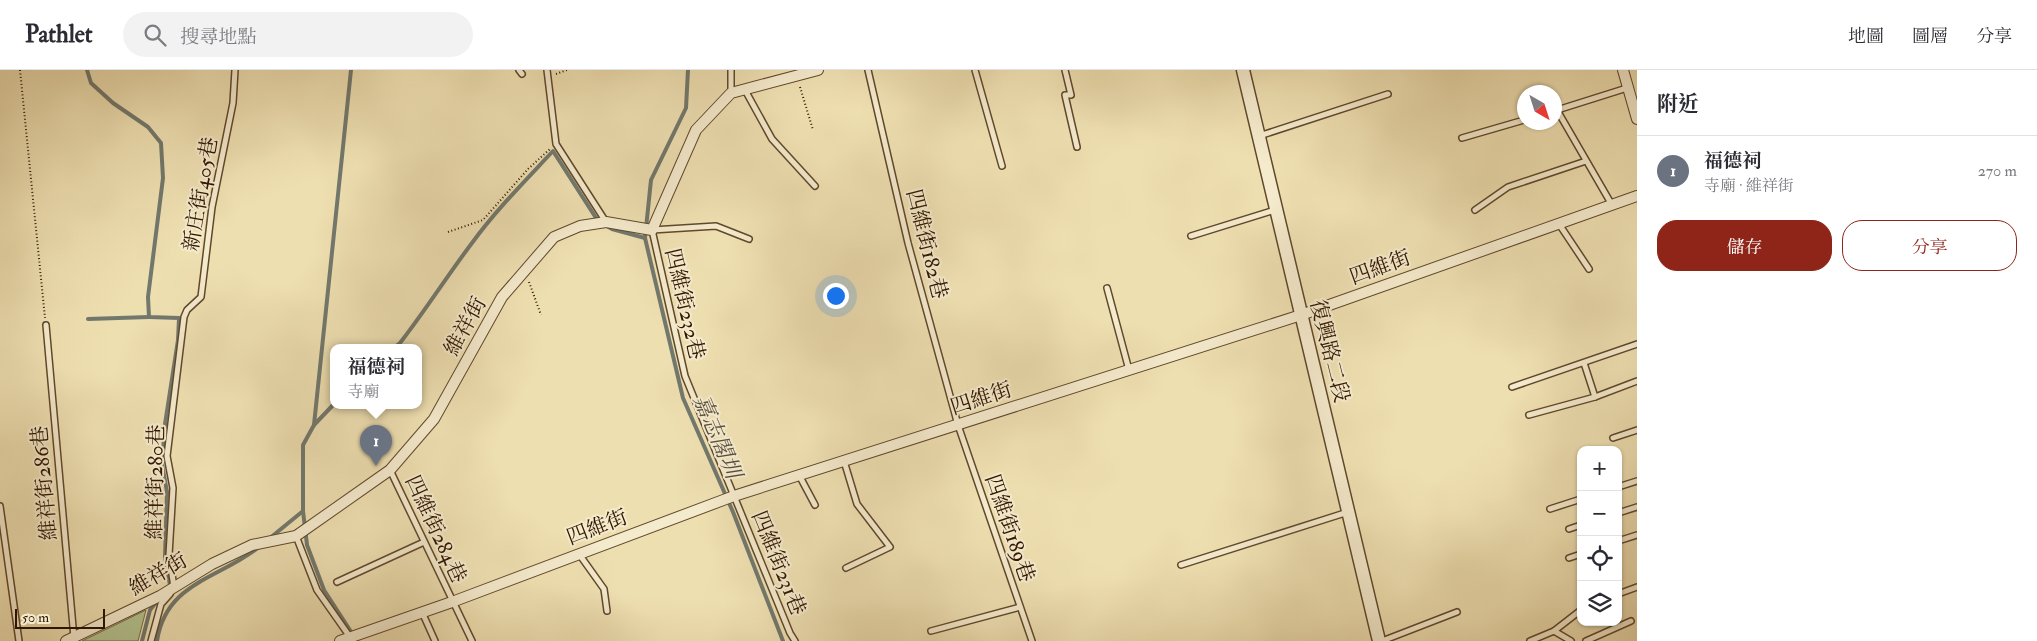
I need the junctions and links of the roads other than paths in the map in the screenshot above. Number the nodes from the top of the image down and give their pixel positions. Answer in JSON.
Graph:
{"nodes":[{"id":1,"x":235,"y":70,"type":"edge"},
{"id":2,"x":547,"y":70,"type":"edge"},
{"id":3,"x":731,"y":70,"type":"edge"},
{"id":4,"x":818,"y":70,"type":"edge"},
{"id":5,"x":868,"y":70,"type":"edge"},
{"id":6,"x":975,"y":70,"type":"edge"},
{"id":7,"x":1065,"y":70,"type":"edge"},
{"id":8,"x":1243,"y":70,"type":"edge"},
{"id":9,"x":1623,"y":70,"type":"edge"},
{"id":10,"x":1627,"y":88,"type":"junction"},
{"id":11,"x":745,"y":90,"type":"junction"},
{"id":12,"x":731,"y":93,"type":"junction"},
{"id":13,"x":1388,"y":94,"type":"dead end"},
{"id":14,"x":1562,"y":109,"type":"edge"},
{"id":15,"x":1637,"y":119,"type":"edge"},
{"id":16,"x":1562,"y":121,"type":"edge"},
{"id":17,"x":1517,"y":122,"type":"edge"},
{"id":18,"x":1258,"y":136,"type":"junction"},
{"id":19,"x":1462,"y":138,"type":"dead end"},
{"id":20,"x":1076,"y":147,"type":"dead end"},
{"id":21,"x":1586,"y":161,"type":"junction"},
{"id":22,"x":1002,"y":166,"type":"dead end"},
{"id":23,"x":815,"y":186,"type":"dead end"},
{"id":24,"x":1637,"y":196,"type":"edge"},
{"id":25,"x":1612,"y":205,"type":"junction"},
{"id":26,"x":1275,"y":210,"type":"junction"},
{"id":27,"x":1475,"y":210,"type":"dead end"},
{"id":28,"x":606,"y":222,"type":"junction"},
{"id":29,"x":1558,"y":223,"type":"junction"},
{"id":30,"x":652,"y":230,"type":"junction"},
{"id":31,"x":1191,"y":236,"type":"dead end"},
{"id":32,"x":749,"y":239,"type":"dead end"},
{"id":33,"x":1589,"y":269,"type":"dead end"},
{"id":34,"x":1106,"y":288,"type":"dead end"},
{"id":35,"x":1301,"y":315,"type":"junction"},
{"id":36,"x":184,"y":317,"type":"joint"},
{"id":37,"x":46,"y":325,"type":"road end"},
{"id":38,"x":1637,"y":344,"type":"edge"},
{"id":39,"x":1584,"y":363,"type":"junction"},
{"id":40,"x":1129,"y":370,"type":"junction"},
{"id":41,"x":1637,"y":381,"type":"edge"},
{"id":42,"x":1512,"y":387,"type":"dead end"},
{"id":43,"x":1595,"y":397,"type":"junction"},
{"id":44,"x":1529,"y":415,"type":"dead end"},
{"id":45,"x":958,"y":425,"type":"junction"},
{"id":46,"x":1637,"y":430,"type":"edge"},
{"id":47,"x":1613,"y":438,"type":"dead end"},
{"id":48,"x":844,"y":461,"type":"junction"},
{"id":49,"x":390,"y":470,"type":"junction"},
{"id":50,"x":799,"y":474,"type":"junction"},
{"id":51,"x":1637,"y":481,"type":"edge"},
{"id":52,"x":1622,"y":486,"type":"edge"},
{"id":53,"x":734,"y":496,"type":"junction"},
{"id":54,"x":1577,"y":500,"type":"edge"},
{"id":55,"x":815,"y":505,"type":"dead end"},
{"id":56,"x":0,"y":506,"type":"edge"},
{"id":57,"x":1637,"y":507,"type":"edge"},
{"id":58,"x":1550,"y":509,"type":"dead end"},
{"id":59,"x":1349,"y":512,"type":"junction"},
{"id":60,"x":1622,"y":512,"type":"edge"},
{"id":61,"x":1577,"y":526,"type":"edge"},
{"id":62,"x":1569,"y":529,"type":"dead end"},
{"id":63,"x":1637,"y":535,"type":"edge"},
{"id":64,"x":296,"y":536,"type":"junction"},
{"id":65,"x":1622,"y":540,"type":"edge"},
{"id":66,"x":424,"y":542,"type":"junction"},
{"id":67,"x":579,"y":554,"type":"junction"},
{"id":68,"x":1577,"y":555,"type":"edge"},
{"id":69,"x":1569,"y":558,"type":"dead end"},
{"id":70,"x":1181,"y":565,"type":"dead end"},
{"id":71,"x":846,"y":568,"type":"dead end"},
{"id":72,"x":337,"y":582,"type":"dead end"},
{"id":73,"x":1637,"y":587,"type":"edge"},
{"id":74,"x":175,"y":588,"type":"junction"},
{"id":75,"x":1622,"y":593,"type":"edge"},
{"id":76,"x":452,"y":602,"type":"junction"},
{"id":77,"x":1020,"y":607,"type":"junction"},
{"id":78,"x":422,"y":612,"type":"junction"},
{"id":79,"x":607,"y":612,"type":"dead end"},
{"id":80,"x":1456,"y":612,"type":"dead end"},
{"id":81,"x":1577,"y":613,"type":"edge"},
{"id":82,"x":1631,"y":621,"type":"dead end"},
{"id":83,"x":931,"y":631,"type":"dead end"},
{"id":84,"x":1554,"y":631,"type":"junction"},
{"id":85,"x":350,"y":637,"type":"junction"},
{"id":86,"x":70,"y":640,"type":"edge"},
{"id":87,"x":19,"y":641,"type":"edge"},
{"id":88,"x":151,"y":641,"type":"edge"},
{"id":89,"x":340,"y":641,"type":"edge"},
{"id":90,"x":435,"y":641,"type":"edge"},
{"id":91,"x":472,"y":641,"type":"edge"},
{"id":92,"x":795,"y":641,"type":"edge"},
{"id":93,"x":1032,"y":641,"type":"edge"},
{"id":94,"x":1381,"y":641,"type":"edge"},
{"id":95,"x":1530,"y":641,"type":"edge"},
{"id":96,"x":1571,"y":641,"type":"edge"},
{"id":97,"x":1586,"y":641,"type":"edge"}],
"edges":[{"from":1,"to":36,"type":"lane","name":"新庄街405巷"},
{"from":2,"to":28,"type":"lane"},
{"from":3,"to":12,"type":"lane"},
{"from":4,"to":11,"type":"street"},
{"from":5,"to":45,"type":"lane","name":"四維街182巷"},
{"from":6,"to":22,"type":"lane"},
{"from":7,"to":20,"type":"lane"},
{"from":8,"to":18,"type":"street","name":"復興路二段"},
{"from":9,"to":10,"type":"street"},
{"from":10,"to":14,"type":"lane"},
{"from":10,"to":15,"type":"street"},
{"from":11,"to":12,"type":"street"},
{"from":11,"to":23,"type":"lane"},
{"from":12,"to":30,"type":"street"},
{"from":13,"to":18,"type":"lane"},
{"from":16,"to":21,"type":"lane"},
{"from":17,"to":19,"type":"lane"},
{"from":18,"to":26,"type":"street","name":"復興路二段"},
{"from":21,"to":25,"type":"lane"},
{"from":21,"to":27,"type":"lane"},
{"from":24,"to":25,"type":"street","name":"四維街"},
{"from":25,"to":29,"type":"street","name":"四維街"},
{"from":26,"to":31,"type":"lane"},
{"from":26,"to":35,"type":"street","name":"復興路二段"},
{"from":28,"to":30,"type":"street","name":"維祥街"},
{"from":28,"to":49,"type":"street","name":"維祥街"},
{"from":29,"to":33,"type":"lane"},
{"from":29,"to":35,"type":"street","name":"四維街"},
{"from":30,"to":32,"type":"lane"},
{"from":30,"to":53,"type":"lane","name":"四維街232巷"},
{"from":34,"to":40,"type":"lane"},
{"from":35,"to":40,"type":"street","name":"四維街"},
{"from":35,"to":59,"type":"street","name":"復興路二段"},
{"from":36,"to":74,"type":"lane","name":"維祥街280巷"},
{"from":37,"to":86,"type":"lane","name":"維祥街286巷"},
{"from":38,"to":39,"type":"lane"},
{"from":39,"to":42,"type":"lane"},
{"from":39,"to":43,"type":"lane"},
{"from":40,"to":45,"type":"street","name":"四維街"},
{"from":41,"to":43,"type":"lane"},
{"from":43,"to":44,"type":"lane"},
{"from":45,"to":48,"type":"street","name":"四維街"},
{"from":45,"to":77,"type":"lane","name":"四維街189巷"},
{"from":46,"to":47,"type":"lane"},
{"from":48,"to":50,"type":"street","name":"四維街"},
{"from":48,"to":71,"type":"lane"},
{"from":49,"to":64,"type":"street","name":"維祥街"},
{"from":49,"to":66,"type":"lane","name":"四維街284巷"},
{"from":50,"to":53,"type":"street","name":"四維街"},
{"from":50,"to":55,"type":"lane"},
{"from":51,"to":52,"type":"lane"},
{"from":53,"to":67,"type":"street","name":"四維街"},
{"from":53,"to":92,"type":"lane","name":"四維街231巷"},
{"from":54,"to":58,"type":"lane"},
{"from":56,"to":87,"type":"lane"},
{"from":57,"to":60,"type":"lane"},
{"from":59,"to":70,"type":"lane"},
{"from":59,"to":94,"type":"street","name":"復興路二段"},
{"from":61,"to":62,"type":"lane"},
{"from":63,"to":65,"type":"lane"},
{"from":64,"to":74,"type":"street","name":"維祥街"},
{"from":64,"to":85,"type":"lane"},
{"from":66,"to":72,"type":"lane"},
{"from":66,"to":76,"type":"lane","name":"四維街284巷"},
{"from":67,"to":76,"type":"street","name":"四維街"},
{"from":67,"to":79,"type":"lane"},
{"from":68,"to":69,"type":"lane"},
{"from":73,"to":75,"type":"lane"},
{"from":74,"to":86,"type":"street","name":"維祥街"},
{"from":74,"to":88,"type":"lane"},
{"from":76,"to":78,"type":"street","name":"四維街"},
{"from":76,"to":91,"type":"lane","name":"四維街284巷"},
{"from":77,"to":83,"type":"lane"},
{"from":77,"to":93,"type":"lane","name":"四維街189巷"},
{"from":78,"to":85,"type":"street","name":"四維街"},
{"from":78,"to":90,"type":"lane"},
{"from":80,"to":94,"type":"lane"},
{"from":81,"to":84,"type":"lane"},
{"from":82,"to":97,"type":"lane"},
{"from":84,"to":95,"type":"lane"},
{"from":84,"to":96,"type":"lane"},
{"from":85,"to":89,"type":"street","name":"四維街"}]}
